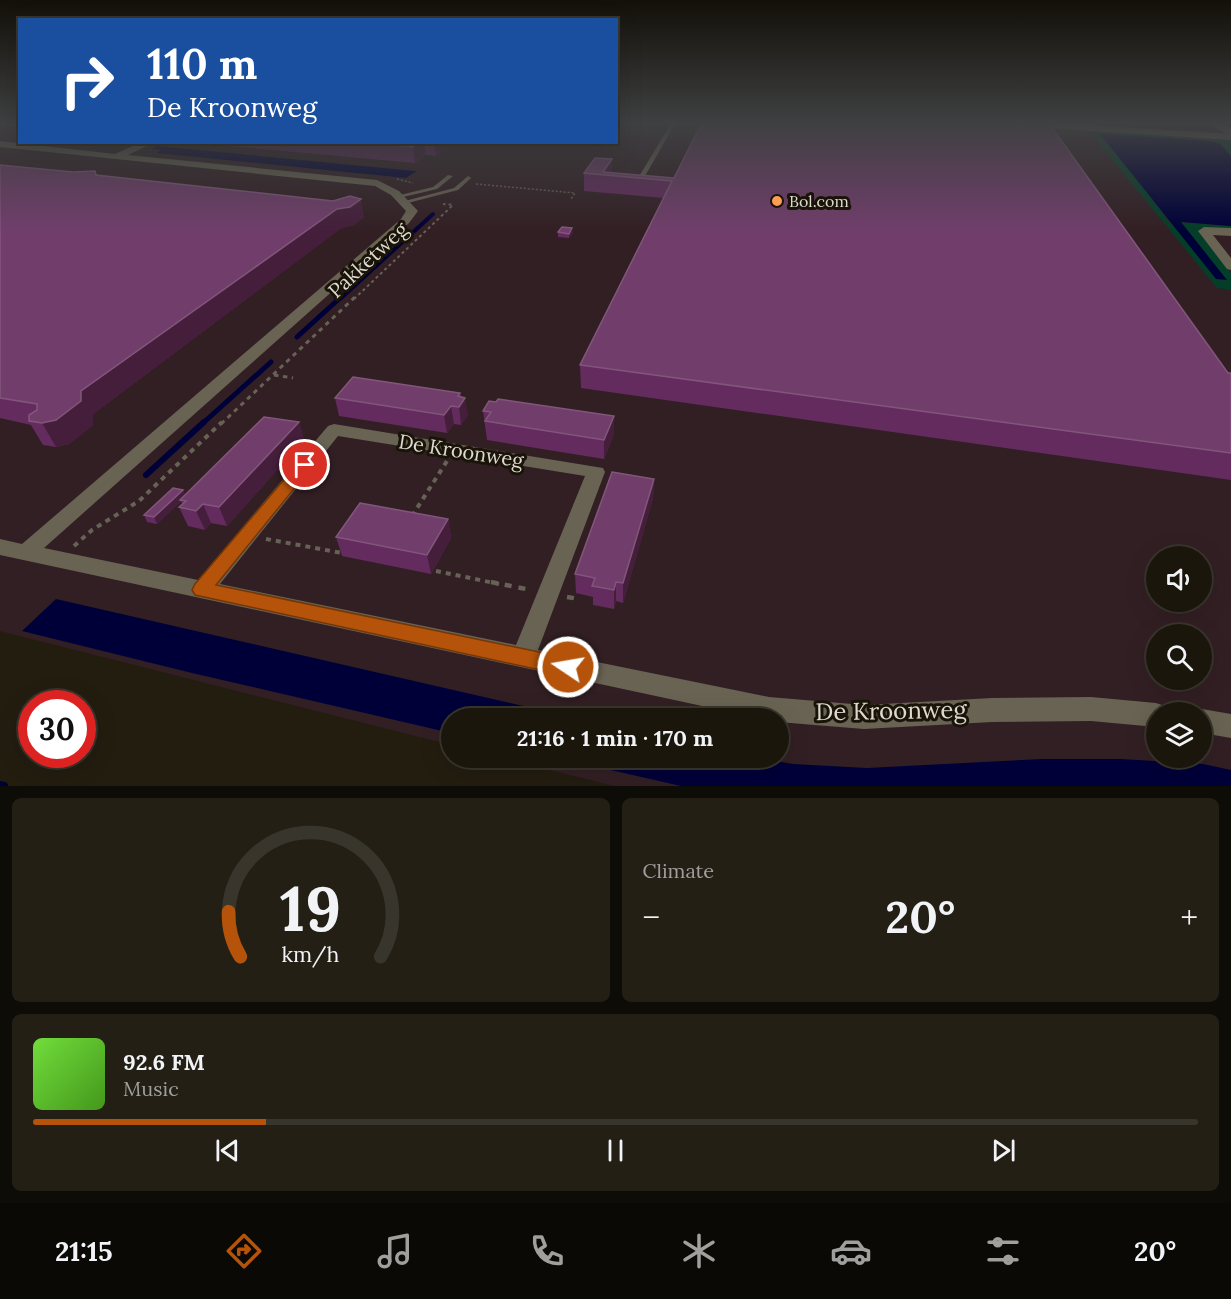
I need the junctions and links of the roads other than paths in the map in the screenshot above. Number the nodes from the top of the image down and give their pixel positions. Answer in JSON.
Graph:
{"nodes":[{"id":1,"x":142,"y":159,"type":"edge"},
{"id":2,"x":652,"y":159,"type":"edge"},
{"id":3,"x":447,"y":176,"type":"dead end"},
{"id":4,"x":633,"y":191,"type":"edge"},
{"id":5,"x":426,"y":192,"type":"junction"},
{"id":6,"x":446,"y":192,"type":"junction"},
{"id":7,"x":401,"y":199,"type":"junction"},
{"id":8,"x":1231,"y":232,"type":"edge"},
{"id":9,"x":1231,"y":266,"type":"edge"},
{"id":10,"x":0,"y":547,"type":"edge"},
{"id":11,"x":26,"y":552,"type":"junction"},
{"id":12,"x":202,"y":590,"type":"junction"},
{"id":13,"x":524,"y":657,"type":"junction"},
{"id":14,"x":1146,"y":714,"type":"edge"},
{"id":15,"x":1212,"y":723,"type":"edge"},
{"id":16,"x":1231,"y":726,"type":"edge"}],
"edges":[{"from":1,"to":7,"type":"street","name":"Pakketweg"},
{"from":2,"to":4,"type":"lane"},
{"from":3,"to":5,"type":"lane"},
{"from":5,"to":6,"type":"lane"},
{"from":5,"to":7,"type":"lane"},
{"from":6,"to":6,"type":"lane"},
{"from":7,"to":11,"type":"street","name":"Pakketweg"},
{"from":8,"to":9,"type":"street"},
{"from":10,"to":11,"type":"street","name":"De Kroonweg"},
{"from":11,"to":12,"type":"street","name":"De Kroonweg"},
{"from":12,"to":13,"type":"street","name":"De Kroonweg"},
{"from":12,"to":13,"type":"street","name":"De Kroonweg"},
{"from":13,"to":14,"type":"street","name":"De Kroonweg"},
{"from":15,"to":16,"type":"street"}]}
